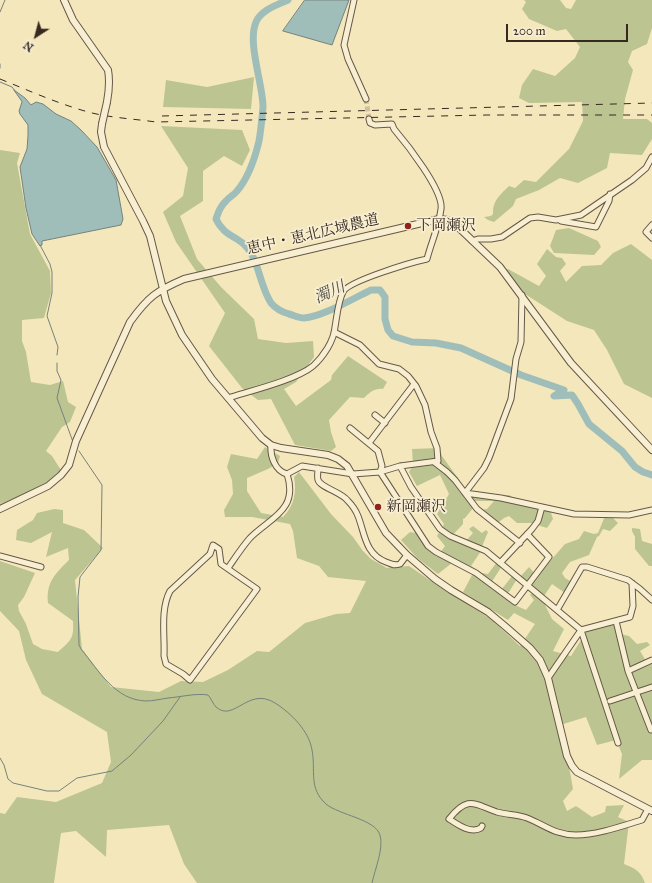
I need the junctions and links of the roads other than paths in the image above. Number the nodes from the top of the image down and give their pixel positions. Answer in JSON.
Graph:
{"nodes":[{"id":1,"x":64,"y":0,"type":"edge"},
{"id":2,"x":354,"y":0,"type":"edge"},
{"id":3,"x":366,"y":99,"type":"tunnel mouth"},
{"id":4,"x":369,"y":119,"type":"dead end"},
{"id":5,"x":652,"y":157,"type":"edge"},
{"id":6,"x":610,"y":194,"type":"junction"},
{"id":7,"x":439,"y":218,"type":"junction"},
{"id":8,"x":556,"y":220,"type":"junction"},
{"id":9,"x":652,"y":225,"type":"edge"},
{"id":10,"x":652,"y":238,"type":"edge"},
{"id":11,"x":472,"y":241,"type":"junction"},
{"id":12,"x":162,"y":288,"type":"junction"},
{"id":13,"x":522,"y":296,"type":"junction"},
{"id":14,"x":334,"y":332,"type":"junction"},
{"id":15,"x":414,"y":384,"type":"junction"},
{"id":16,"x":228,"y":398,"type":"junction"},
{"id":17,"x":375,"y":415,"type":"dead end"},
{"id":18,"x":385,"y":423,"type":"junction"},
{"id":19,"x":350,"y":428,"type":"dead end"},
{"id":20,"x":369,"y":444,"type":"junction"},
{"id":21,"x":271,"y":445,"type":"junction"},
{"id":22,"x":652,"y":450,"type":"edge"},
{"id":23,"x":434,"y":462,"type":"junction"},
{"id":24,"x":400,"y":466,"type":"junction"},
{"id":25,"x":318,"y":468,"type":"junction"},
{"id":26,"x":380,"y":472,"type":"junction"},
{"id":27,"x":287,"y":474,"type":"junction"},
{"id":28,"x":353,"y":474,"type":"junction"},
{"id":29,"x":465,"y":493,"type":"junction"},
{"id":30,"x":542,"y":507,"type":"junction"},
{"id":31,"x":0,"y":509,"type":"edge"},
{"id":32,"x":652,"y":510,"type":"edge"},
{"id":33,"x":527,"y":534,"type":"junction"},
{"id":34,"x":520,"y":543,"type":"junction"},
{"id":35,"x":407,"y":555,"type":"junction"},
{"id":36,"x":0,"y":556,"type":"edge"},
{"id":37,"x":500,"y":563,"type":"junction"},
{"id":38,"x":41,"y":567,"type":"dead end"},
{"id":39,"x":228,"y":568,"type":"junction"},
{"id":40,"x":632,"y":583,"type":"junction"},
{"id":41,"x":527,"y":586,"type":"junction"},
{"id":42,"x":652,"y":600,"type":"edge"},
{"id":43,"x":557,"y":610,"type":"junction"},
{"id":44,"x":616,"y":621,"type":"junction"},
{"id":45,"x":581,"y":630,"type":"junction"},
{"id":46,"x":652,"y":660,"type":"edge"},
{"id":47,"x":628,"y":671,"type":"junction"},
{"id":48,"x":548,"y":678,"type":"junction"},
{"id":49,"x":652,"y":687,"type":"edge"},
{"id":50,"x":636,"y":692,"type":"junction"},
{"id":51,"x":610,"y":701,"type":"dead end"},
{"id":52,"x":651,"y":730,"type":"edge"},
{"id":53,"x":618,"y":743,"type":"dead end"},
{"id":54,"x":650,"y":810,"type":"edge"},
{"id":55,"x":482,"y":826,"type":"dead end"}],
"edges":[{"from":1,"to":12,"type":"street","bridge":true},
{"from":2,"to":3,"type":"street"},
{"from":4,"to":7,"type":"street"},
{"from":5,"to":6,"type":"street"},
{"from":6,"to":8,"type":"street"},
{"from":6,"to":8,"type":"street"},
{"from":7,"to":11,"type":"street"},
{"from":7,"to":12,"type":"street","name":"恵中・恵北広域農道"},
{"from":7,"to":14,"type":"street"},
{"from":8,"to":11,"type":"street"},
{"from":9,"to":10,"type":"street"},
{"from":11,"to":13,"type":"street"},
{"from":12,"to":16,"type":"street"},
{"from":12,"to":31,"type":"street","name":"恵中・恵北広域農道"},
{"from":13,"to":22,"type":"street"},
{"from":13,"to":29,"type":"street"},
{"from":14,"to":15,"type":"street"},
{"from":14,"to":16,"type":"street"},
{"from":15,"to":18,"type":"street"},
{"from":15,"to":23,"type":"street"},
{"from":16,"to":21,"type":"street"},
{"from":17,"to":18,"type":"street"},
{"from":18,"to":20,"type":"street"},
{"from":19,"to":20,"type":"street"},
{"from":20,"to":26,"type":"street"},
{"from":21,"to":27,"type":"street"},
{"from":21,"to":28,"type":"street"},
{"from":23,"to":24,"type":"street"},
{"from":23,"to":29,"type":"street"},
{"from":24,"to":26,"type":"street"},
{"from":24,"to":37,"type":"street"},
{"from":25,"to":27,"type":"street"},
{"from":25,"to":28,"type":"street"},
{"from":25,"to":35,"type":"street"},
{"from":26,"to":28,"type":"street"},
{"from":26,"to":41,"type":"street"},
{"from":27,"to":39,"type":"street"},
{"from":28,"to":35,"type":"street"},
{"from":29,"to":30,"type":"street"},
{"from":29,"to":34,"type":"street"},
{"from":30,"to":32,"type":"street"},
{"from":30,"to":33,"type":"street"},
{"from":33,"to":34,"type":"street"},
{"from":33,"to":41,"type":"street"},
{"from":34,"to":37,"type":"street"},
{"from":35,"to":48,"type":"street"},
{"from":36,"to":38,"type":"street"},
{"from":37,"to":41,"type":"street"},
{"from":39,"to":39,"type":"street"},
{"from":40,"to":42,"type":"street"},
{"from":40,"to":43,"type":"street"},
{"from":40,"to":44,"type":"street"},
{"from":41,"to":43,"type":"street"},
{"from":43,"to":45,"type":"street"},
{"from":44,"to":45,"type":"street"},
{"from":44,"to":47,"type":"street"},
{"from":45,"to":48,"type":"street"},
{"from":45,"to":53,"type":"street"},
{"from":46,"to":47,"type":"street"},
{"from":47,"to":50,"type":"street"},
{"from":48,"to":54,"type":"street"},
{"from":49,"to":50,"type":"street"},
{"from":50,"to":51,"type":"street"},
{"from":50,"to":52,"type":"street"},
{"from":54,"to":55,"type":"street"}]}
